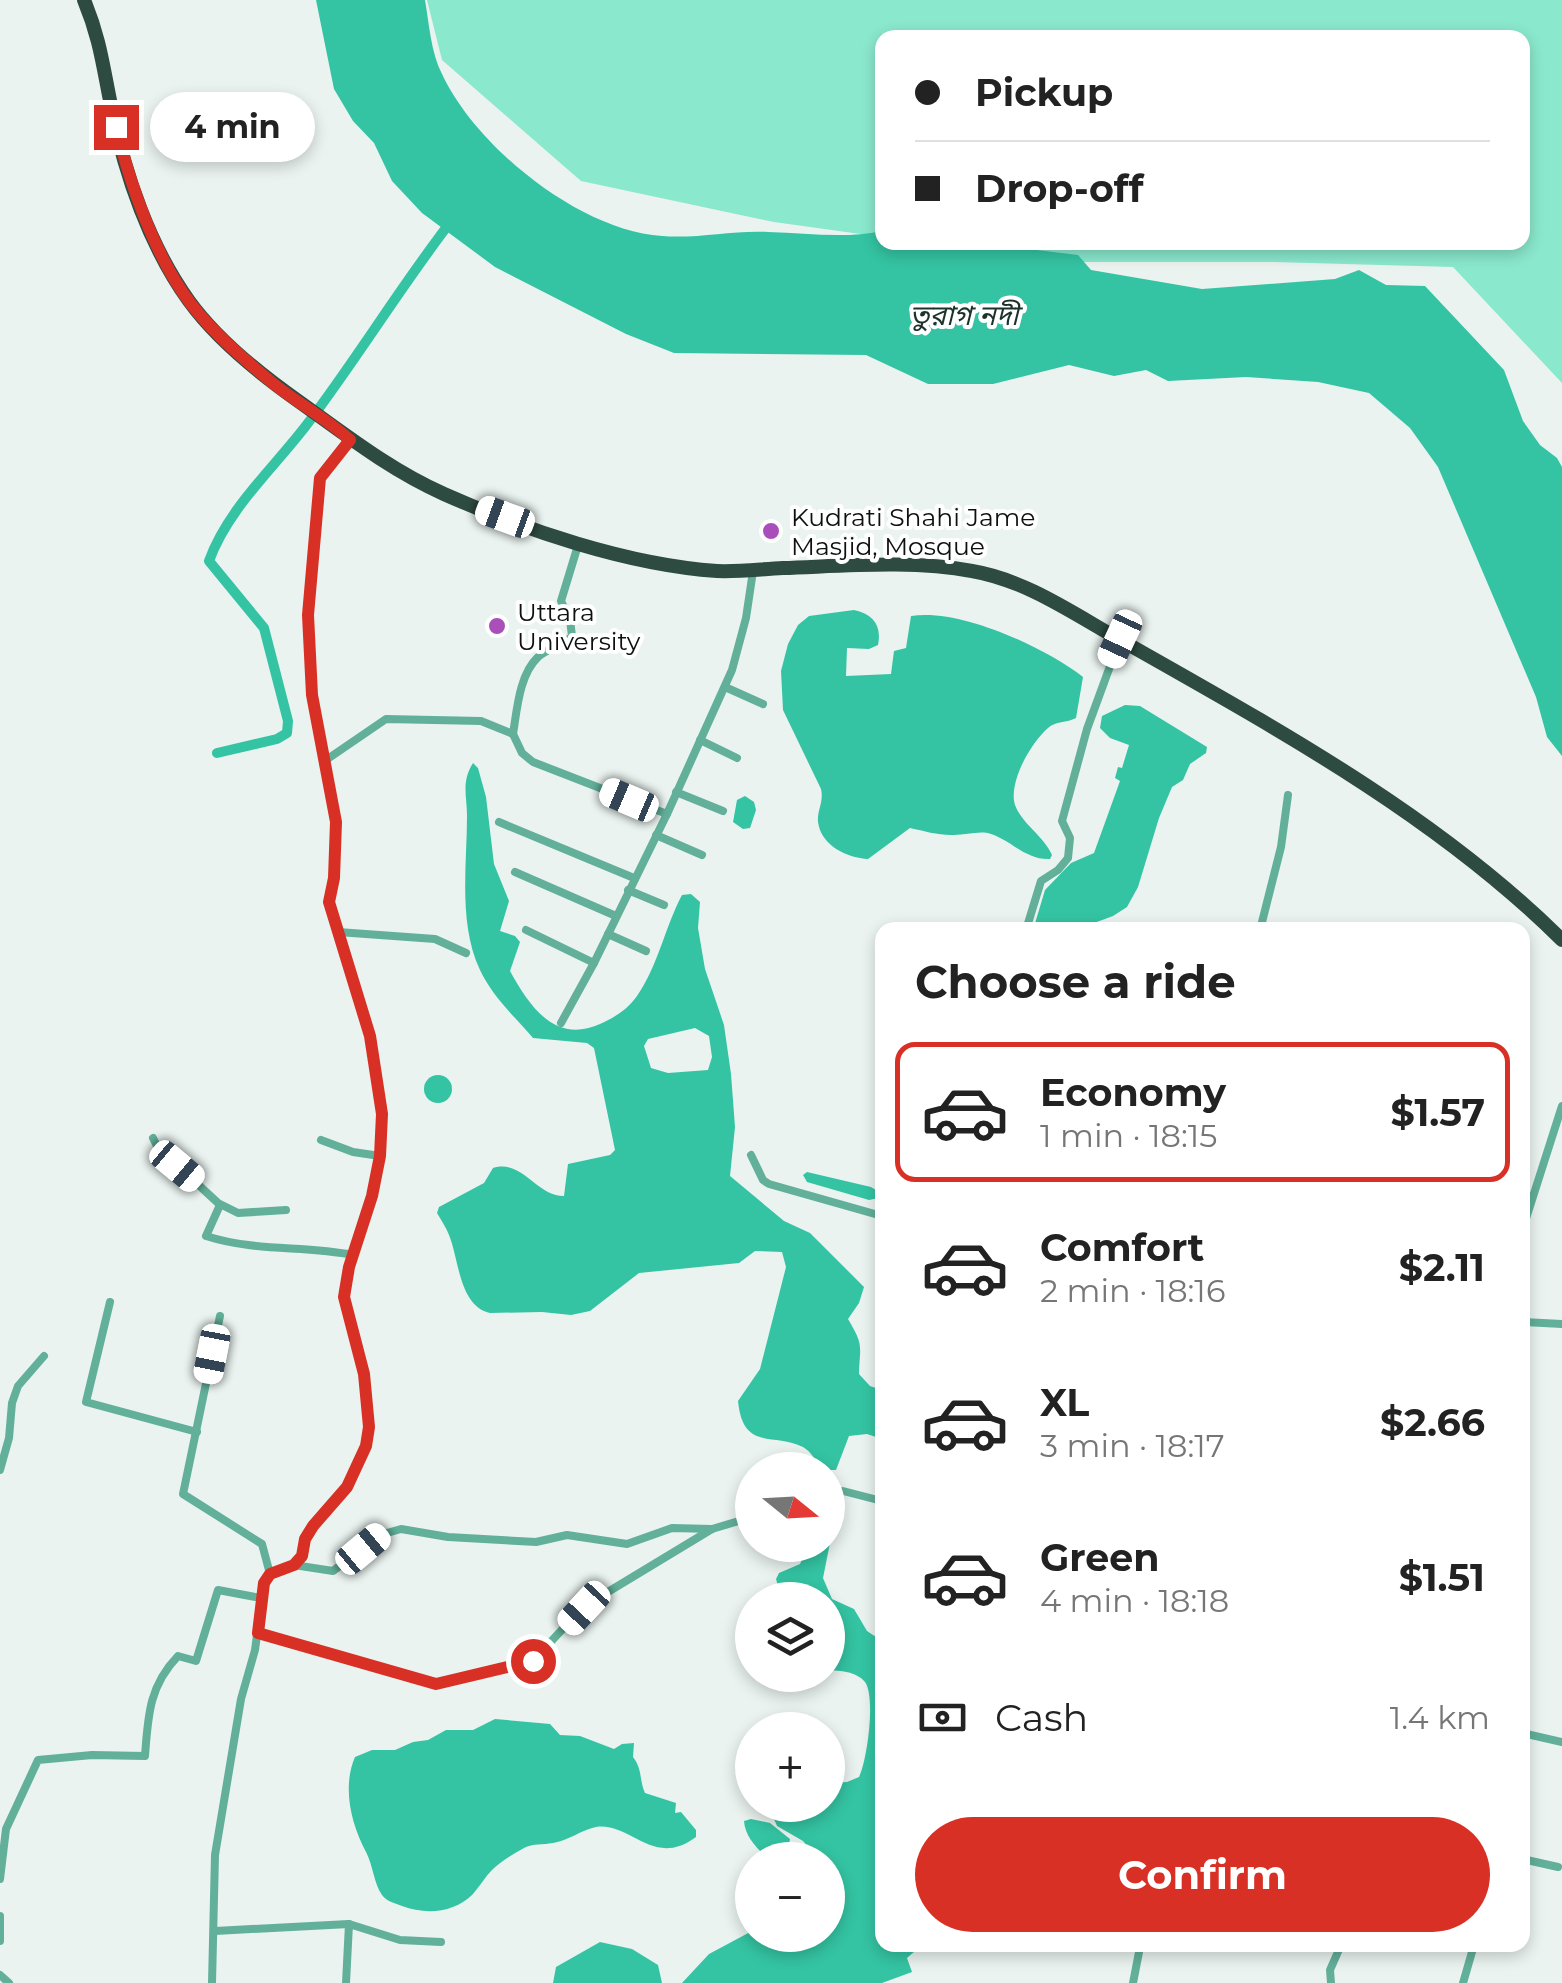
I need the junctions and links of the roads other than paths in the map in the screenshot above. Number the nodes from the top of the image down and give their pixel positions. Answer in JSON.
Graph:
{"nodes":[{"id":1,"x":84,"y":0,"type":"edge"},
{"id":2,"x":346,"y":436,"type":"junction"},
{"id":3,"x":579,"y":542,"type":"junction"},
{"id":4,"x":753,"y":570,"type":"junction"},
{"id":5,"x":1120,"y":639,"type":"junction"},
{"id":6,"x":725,"y":687,"type":"junction"},
{"id":7,"x":763,"y":704,"type":"dead end"},
{"id":8,"x":514,"y":734,"type":"junction"},
{"id":9,"x":700,"y":740,"type":"junction"},
{"id":10,"x":737,"y":758,"type":"dead end"},
{"id":11,"x":326,"y":760,"type":"junction"},
{"id":12,"x":676,"y":792,"type":"junction"},
{"id":13,"x":1288,"y":795,"type":"dead end"},
{"id":14,"x":723,"y":811,"type":"dead end"},
{"id":15,"x":667,"y":814,"type":"junction"},
{"id":16,"x":499,"y":822,"type":"dead end"},
{"id":17,"x":656,"y":835,"type":"junction"},
{"id":18,"x":702,"y":854,"type":"dead end"},
{"id":19,"x":515,"y":872,"type":"dead end"},
{"id":20,"x":634,"y":878,"type":"junction"},
{"id":21,"x":628,"y":890,"type":"junction"},
{"id":22,"x":664,"y":905,"type":"dead end"},
{"id":23,"x":616,"y":916,"type":"junction"},
{"id":24,"x":1028,"y":922,"type":"edge"},
{"id":25,"x":1262,"y":922,"type":"edge"},
{"id":26,"x":526,"y":930,"type":"dead end"},
{"id":27,"x":338,"y":932,"type":"junction"},
{"id":28,"x":608,"y":934,"type":"junction"},
{"id":29,"x":1562,"y":940,"type":"edge"},
{"id":30,"x":646,"y":951,"type":"dead end"},
{"id":31,"x":466,"y":954,"type":"dead end"},
{"id":32,"x":594,"y":963,"type":"junction"},
{"id":33,"x":561,"y":1023,"type":"dead end"},
{"id":34,"x":1562,"y":1106,"type":"edge"},
{"id":35,"x":152,"y":1138,"type":"dead end"},
{"id":36,"x":321,"y":1140,"type":"dead end"},
{"id":37,"x":752,"y":1155,"type":"dead end"},
{"id":38,"x":380,"y":1156,"type":"junction"},
{"id":39,"x":220,"y":1204,"type":"junction"},
{"id":40,"x":1530,"y":1205,"type":"edge"},
{"id":41,"x":286,"y":1210,"type":"dead end"},
{"id":42,"x":875,"y":1214,"type":"edge"},
{"id":43,"x":354,"y":1255,"type":"junction"},
{"id":44,"x":110,"y":1302,"type":"dead end"},
{"id":45,"x":220,"y":1316,"type":"dead end"},
{"id":46,"x":1530,"y":1322,"type":"edge"},
{"id":47,"x":1562,"y":1324,"type":"edge"},
{"id":48,"x":44,"y":1356,"type":"dead end"},
{"id":49,"x":197,"y":1432,"type":"junction"},
{"id":50,"x":0,"y":1470,"type":"edge"},
{"id":51,"x":845,"y":1492,"type":"edge"},
{"id":52,"x":875,"y":1499,"type":"edge"},
{"id":53,"x":735,"y":1522,"type":"edge"},
{"id":54,"x":712,"y":1528,"type":"junction"},
{"id":55,"x":294,"y":1565,"type":"junction"},
{"id":56,"x":270,"y":1574,"type":"junction"},
{"id":57,"x":261,"y":1598,"type":"junction"},
{"id":58,"x":258,"y":1633,"type":"junction"},
{"id":59,"x":1530,"y":1735,"type":"edge"},
{"id":60,"x":1562,"y":1742,"type":"edge"},
{"id":61,"x":1530,"y":1861,"type":"edge"},
{"id":62,"x":1558,"y":1867,"type":"dead end"},
{"id":63,"x":0,"y":1878,"type":"edge"},
{"id":64,"x":0,"y":1916,"type":"edge"},
{"id":65,"x":349,"y":1924,"type":"junction"},
{"id":66,"x":215,"y":1930,"type":"junction"},
{"id":67,"x":0,"y":1941,"type":"edge"},
{"id":68,"x":441,"y":1942,"type":"dead end"},
{"id":69,"x":1139,"y":1952,"type":"edge"},
{"id":70,"x":1339,"y":1952,"type":"edge"},
{"id":71,"x":1472,"y":1952,"type":"edge"},
{"id":72,"x":0,"y":1953,"type":"edge"},
{"id":73,"x":0,"y":1975,"type":"edge"},
{"id":74,"x":8,"y":1983,"type":"edge"},
{"id":75,"x":212,"y":1983,"type":"edge"},
{"id":76,"x":346,"y":1983,"type":"edge"},
{"id":77,"x":1132,"y":1983,"type":"edge"},
{"id":78,"x":1330,"y":1983,"type":"edge"},
{"id":79,"x":1463,"y":1983,"type":"edge"}],
"edges":[{"from":1,"to":2,"type":"highway"},
{"from":2,"to":3,"type":"highway"},
{"from":2,"to":11,"type":"street"},
{"from":3,"to":4,"type":"highway"},
{"from":3,"to":8,"type":"street"},
{"from":4,"to":5,"type":"highway"},
{"from":4,"to":6,"type":"street"},
{"from":5,"to":24,"type":"street"},
{"from":5,"to":29,"type":"highway"},
{"from":6,"to":7,"type":"street"},
{"from":6,"to":9,"type":"street"},
{"from":8,"to":11,"type":"street"},
{"from":8,"to":15,"type":"street"},
{"from":9,"to":10,"type":"street"},
{"from":9,"to":12,"type":"street"},
{"from":11,"to":27,"type":"street"},
{"from":12,"to":14,"type":"street"},
{"from":12,"to":15,"type":"street"},
{"from":13,"to":25,"type":"street"},
{"from":15,"to":17,"type":"street"},
{"from":16,"to":20,"type":"street"},
{"from":17,"to":18,"type":"street"},
{"from":17,"to":20,"type":"street"},
{"from":19,"to":23,"type":"street"},
{"from":20,"to":21,"type":"street"},
{"from":21,"to":22,"type":"street"},
{"from":21,"to":23,"type":"street"},
{"from":23,"to":28,"type":"street"},
{"from":26,"to":32,"type":"street"},
{"from":27,"to":31,"type":"street"},
{"from":27,"to":38,"type":"street"},
{"from":28,"to":30,"type":"street"},
{"from":28,"to":32,"type":"street"},
{"from":32,"to":33,"type":"street"},
{"from":34,"to":40,"type":"street"},
{"from":35,"to":39,"type":"street"},
{"from":36,"to":38,"type":"street"},
{"from":37,"to":42,"type":"street"},
{"from":38,"to":43,"type":"street"},
{"from":39,"to":41,"type":"street"},
{"from":39,"to":43,"type":"street"},
{"from":43,"to":55,"type":"street"},
{"from":44,"to":49,"type":"street"},
{"from":45,"to":49,"type":"street"},
{"from":46,"to":47,"type":"street"},
{"from":48,"to":50,"type":"street"},
{"from":49,"to":56,"type":"street"},
{"from":51,"to":52,"type":"street"},
{"from":53,"to":54,"type":"street"},
{"from":54,"to":55,"type":"street"},
{"from":54,"to":58,"type":"street"},
{"from":55,"to":56,"type":"street"},
{"from":56,"to":57,"type":"street"},
{"from":57,"to":58,"type":"street"},
{"from":57,"to":63,"type":"street"},
{"from":58,"to":66,"type":"street"},
{"from":59,"to":60,"type":"street"},
{"from":61,"to":62,"type":"street"},
{"from":64,"to":67,"type":"street"},
{"from":65,"to":66,"type":"street"},
{"from":65,"to":68,"type":"street"},
{"from":65,"to":76,"type":"street"},
{"from":66,"to":75,"type":"street"},
{"from":67,"to":72,"type":"street"},
{"from":69,"to":77,"type":"street"},
{"from":70,"to":78,"type":"street"},
{"from":71,"to":79,"type":"street"},
{"from":73,"to":74,"type":"street"}]}
